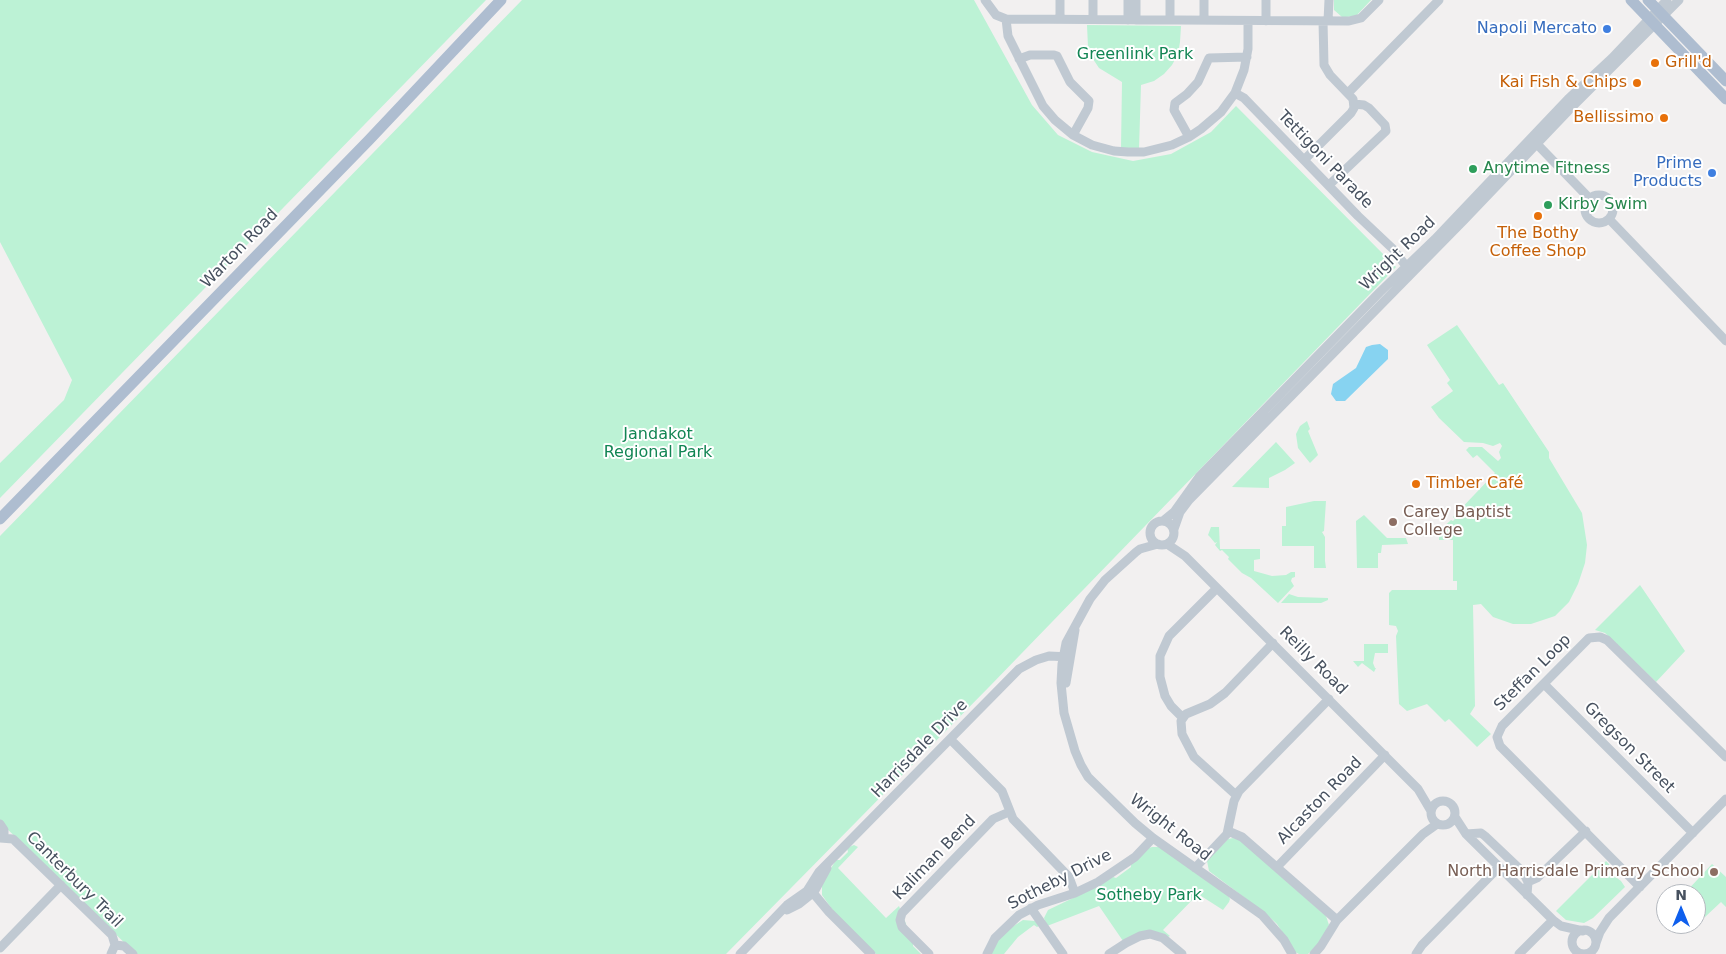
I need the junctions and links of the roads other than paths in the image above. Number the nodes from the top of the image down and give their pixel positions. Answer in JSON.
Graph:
{"nodes":[{"id":1,"x":501,"y":0,"type":"edge"},
{"id":2,"x":985,"y":0,"type":"edge"},
{"id":3,"x":1060,"y":0,"type":"edge"},
{"id":4,"x":1093,"y":0,"type":"edge"},
{"id":5,"x":1128,"y":0,"type":"edge"},
{"id":6,"x":1136,"y":0,"type":"edge"},
{"id":7,"x":1170,"y":0,"type":"edge"},
{"id":8,"x":1204,"y":0,"type":"edge"},
{"id":9,"x":1266,"y":0,"type":"edge"},
{"id":10,"x":1329,"y":0,"type":"edge"},
{"id":11,"x":1379,"y":0,"type":"edge"},
{"id":12,"x":1438,"y":0,"type":"edge"},
{"id":13,"x":1631,"y":0,"type":"edge"},
{"id":14,"x":1648,"y":0,"type":"edge"},
{"id":15,"x":1667,"y":0,"type":"edge"},
{"id":16,"x":1679,"y":0,"type":"edge"},
{"id":17,"x":1656,"y":17,"type":"junction"},
{"id":18,"x":1006,"y":19,"type":"junction"},
{"id":19,"x":1060,"y":19,"type":"junction"},
{"id":20,"x":1093,"y":19,"type":"junction"},
{"id":21,"x":1132,"y":20,"type":"junction"},
{"id":22,"x":1170,"y":20,"type":"junction"},
{"id":23,"x":1204,"y":20,"type":"junction"},
{"id":24,"x":1248,"y":21,"type":"junction"},
{"id":25,"x":1266,"y":21,"type":"junction"},
{"id":26,"x":1326,"y":21,"type":"junction"},
{"id":27,"x":1247,"y":57,"type":"junction"},
{"id":28,"x":1020,"y":59,"type":"junction"},
{"id":29,"x":1726,"y":81,"type":"edge"},
{"id":30,"x":1234,"y":93,"type":"junction"},
{"id":31,"x":1348,"y":93,"type":"junction"},
{"id":32,"x":1726,"y":98,"type":"edge"},
{"id":33,"x":1354,"y":104,"type":"junction"},
{"id":34,"x":1073,"y":135,"type":"junction"},
{"id":35,"x":1188,"y":138,"type":"junction"},
{"id":36,"x":1535,"y":141,"type":"junction"},
{"id":37,"x":1304,"y":160,"type":"junction"},
{"id":38,"x":1329,"y":186,"type":"junction"},
{"id":39,"x":1590,"y":199,"type":"junction"},
{"id":40,"x":1609,"y":219,"type":"junction"},
{"id":41,"x":1412,"y":267,"type":"junction"},
{"id":42,"x":1371,"y":308,"type":"junction"},
{"id":43,"x":1726,"y":341,"type":"edge"},
{"id":44,"x":1280,"y":394,"type":"junction"},
{"id":45,"x":1286,"y":402,"type":"junction"},
{"id":46,"x":0,"y":519,"type":"edge"},
{"id":47,"x":1162,"y":521,"type":"junction"},
{"id":48,"x":1174,"y":532,"type":"junction"},
{"id":49,"x":1150,"y":535,"type":"junction"},
{"id":50,"x":1163,"y":544,"type":"junction"},
{"id":51,"x":1140,"y":549,"type":"junction"},
{"id":52,"x":1185,"y":556,"type":"junction"},
{"id":53,"x":1216,"y":588,"type":"junction"},
{"id":54,"x":1273,"y":644,"type":"junction"},
{"id":55,"x":1066,"y":661,"type":"junction"},
{"id":56,"x":1544,"y":684,"type":"junction"},
{"id":57,"x":1329,"y":699,"type":"junction"},
{"id":58,"x":1183,"y":718,"type":"junction"},
{"id":59,"x":950,"y":739,"type":"junction"},
{"id":60,"x":1385,"y":755,"type":"junction"},
{"id":61,"x":1726,"y":757,"type":"edge"},
{"id":62,"x":1418,"y":789,"type":"junction"},
{"id":63,"x":1236,"y":795,"type":"junction"},
{"id":64,"x":1726,"y":799,"type":"edge"},
{"id":65,"x":1440,"y":801,"type":"junction"},
{"id":66,"x":1009,"y":812,"type":"junction"},
{"id":67,"x":1431,"y":813,"type":"junction"},
{"id":68,"x":1455,"y":817,"type":"junction"},
{"id":69,"x":0,"y":824,"type":"edge"},
{"id":70,"x":1437,"y":824,"type":"junction"},
{"id":71,"x":1448,"y":824,"type":"junction"},
{"id":72,"x":1228,"y":831,"type":"junction"},
{"id":73,"x":1586,"y":831,"type":"junction"},
{"id":74,"x":1465,"y":833,"type":"junction"},
{"id":75,"x":1693,"y":833,"type":"junction"},
{"id":76,"x":1422,"y":834,"type":"junction"},
{"id":77,"x":2,"y":838,"type":"edge"},
{"id":78,"x":1153,"y":838,"type":"junction"},
{"id":79,"x":1277,"y":867,"type":"junction"},
{"id":80,"x":1499,"y":867,"type":"junction"},
{"id":81,"x":1195,"y":868,"type":"junction"},
{"id":82,"x":1528,"y":882,"type":"junction"},
{"id":83,"x":61,"y":886,"type":"junction"},
{"id":84,"x":1640,"y":887,"type":"junction"},
{"id":85,"x":1075,"y":892,"type":"junction"},
{"id":86,"x":809,"y":893,"type":"junction"},
{"id":87,"x":1526,"y":894,"type":"junction"},
{"id":88,"x":1031,"y":908,"type":"junction"},
{"id":89,"x":1609,"y":918,"type":"junction"},
{"id":90,"x":1336,"y":920,"type":"junction"},
{"id":91,"x":1553,"y":920,"type":"junction"},
{"id":92,"x":1561,"y":926,"type":"junction"},
{"id":93,"x":1584,"y":931,"type":"junction"},
{"id":94,"x":1278,"y":933,"type":"junction"},
{"id":95,"x":1573,"y":944,"type":"junction"},
{"id":96,"x":114,"y":945,"type":"junction"},
{"id":97,"x":0,"y":948,"type":"edge"},
{"id":98,"x":1596,"y":948,"type":"edge"},
{"id":99,"x":746,"y":952,"type":"edge"},
{"id":100,"x":1060,"y":953,"type":"edge"},
{"id":101,"x":111,"y":954,"type":"edge"},
{"id":102,"x":133,"y":954,"type":"edge"},
{"id":103,"x":871,"y":954,"type":"edge"},
{"id":104,"x":929,"y":954,"type":"edge"},
{"id":105,"x":987,"y":954,"type":"edge"},
{"id":106,"x":1109,"y":954,"type":"edge"},
{"id":107,"x":1182,"y":954,"type":"edge"},
{"id":108,"x":1285,"y":954,"type":"edge"},
{"id":109,"x":1292,"y":954,"type":"edge"},
{"id":110,"x":1314,"y":954,"type":"edge"},
{"id":111,"x":1416,"y":954,"type":"edge"},
{"id":112,"x":1519,"y":954,"type":"edge"},
{"id":113,"x":1583,"y":954,"type":"edge"}],
"edges":[{"from":1,"to":46,"type":"main road","name":"Warton Road"},
{"from":2,"to":18,"type":"street"},
{"from":3,"to":19,"type":"street"},
{"from":4,"to":20,"type":"street"},
{"from":5,"to":21,"type":"street"},
{"from":6,"to":21,"type":"street"},
{"from":7,"to":22,"type":"street"},
{"from":8,"to":23,"type":"street"},
{"from":9,"to":25,"type":"street"},
{"from":10,"to":26,"type":"street"},
{"from":11,"to":26,"type":"street"},
{"from":12,"to":31,"type":"street"},
{"from":13,"to":17,"type":"main road"},
{"from":14,"to":17,"type":"main road"},
{"from":15,"to":17,"type":"street"},
{"from":16,"to":17,"type":"street"},
{"from":17,"to":29,"type":"main road"},
{"from":17,"to":32,"type":"main road"},
{"from":17,"to":36,"type":"street","name":"Wright Road"},
{"from":18,"to":19,"type":"street"},
{"from":18,"to":28,"type":"street"},
{"from":19,"to":20,"type":"street"},
{"from":20,"to":21,"type":"street"},
{"from":21,"to":22,"type":"street"},
{"from":22,"to":23,"type":"street"},
{"from":23,"to":24,"type":"street"},
{"from":24,"to":25,"type":"street"},
{"from":24,"to":27,"type":"street"},
{"from":25,"to":26,"type":"street"},
{"from":26,"to":31,"type":"street"},
{"from":27,"to":30,"type":"street"},
{"from":27,"to":35,"type":"street"},
{"from":28,"to":34,"type":"street"},
{"from":28,"to":34,"type":"street"},
{"from":30,"to":35,"type":"street"},
{"from":30,"to":37,"type":"street","name":"Tettigoni Parade"},
{"from":31,"to":33,"type":"street"},
{"from":33,"to":37,"type":"street"},
{"from":33,"to":38,"type":"street"},
{"from":34,"to":35,"type":"street"},
{"from":36,"to":39,"type":"street"},
{"from":36,"to":41,"type":"street","name":"Wright Road"},
{"from":37,"to":38,"type":"street","name":"Tettigoni Parade"},
{"from":38,"to":41,"type":"street","name":"Tettigoni Parade"},
{"from":39,"to":40,"type":"street"},
{"from":39,"to":40,"type":"street"},
{"from":40,"to":43,"type":"street"},
{"from":41,"to":42,"type":"street","name":"Wright Road"},
{"from":42,"to":44,"type":"street","name":"Wright Road"},
{"from":42,"to":45,"type":"street","name":"Wright Road"},
{"from":44,"to":45,"type":"street"},
{"from":44,"to":47,"type":"street","name":"Wright Road"},
{"from":45,"to":48,"type":"street","name":"Wright Road"},
{"from":47,"to":48,"type":"street"},
{"from":47,"to":49,"type":"street","name":"Wright Road"},
{"from":48,"to":50,"type":"street","name":"Wright Road"},
{"from":48,"to":52,"type":"street","name":"Reilly Road"},
{"from":49,"to":50,"type":"street"},
{"from":49,"to":51,"type":"street","name":"Wright Road"},
{"from":50,"to":51,"type":"street","name":"Wright Road"},
{"from":50,"to":52,"type":"street","name":"Reilly Road"},
{"from":51,"to":55,"type":"street","name":"Wright Road"},
{"from":52,"to":53,"type":"street","name":"Reilly Road"},
{"from":53,"to":54,"type":"street","name":"Reilly Road"},
{"from":53,"to":58,"type":"street"},
{"from":54,"to":57,"type":"street","name":"Reilly Road"},
{"from":54,"to":58,"type":"street"},
{"from":55,"to":59,"type":"street","name":"Harrisdale Drive"},
{"from":55,"to":78,"type":"street","name":"Wright Road"},
{"from":56,"to":61,"type":"street","name":"Steffan Loop"},
{"from":56,"to":73,"type":"street","name":"Steffan Loop"},
{"from":56,"to":75,"type":"street","name":"Gregson Street"},
{"from":57,"to":60,"type":"street","name":"Reilly Road"},
{"from":57,"to":63,"type":"street"},
{"from":58,"to":63,"type":"street"},
{"from":59,"to":66,"type":"street"},
{"from":59,"to":86,"type":"street","name":"Harrisdale Drive"},
{"from":60,"to":62,"type":"street","name":"Reilly Road"},
{"from":60,"to":79,"type":"street","name":"Alcaston Road"},
{"from":62,"to":65,"type":"street","name":"Reilly Road"},
{"from":62,"to":67,"type":"street","name":"Reilly Road"},
{"from":63,"to":72,"type":"street"},
{"from":64,"to":75,"type":"street"},
{"from":65,"to":67,"type":"street"},
{"from":65,"to":68,"type":"street"},
{"from":66,"to":85,"type":"street"},
{"from":66,"to":104,"type":"street","name":"Kaliman Bend"},
{"from":67,"to":70,"type":"street"},
{"from":67,"to":76,"type":"street"},
{"from":68,"to":71,"type":"street"},
{"from":68,"to":74,"type":"street"},
{"from":69,"to":77,"type":"street"},
{"from":70,"to":71,"type":"street"},
{"from":70,"to":76,"type":"street"},
{"from":71,"to":74,"type":"street"},
{"from":72,"to":79,"type":"street"},
{"from":72,"to":81,"type":"street"},
{"from":73,"to":82,"type":"street"},
{"from":73,"to":84,"type":"street","name":"Steffan Loop"},
{"from":74,"to":80,"type":"street"},
{"from":74,"to":82,"type":"street"},
{"from":75,"to":84,"type":"street"},
{"from":76,"to":90,"type":"street"},
{"from":77,"to":83,"type":"street","name":"Canterbury Trail"},
{"from":78,"to":81,"type":"street","name":"Wright Road"},
{"from":78,"to":85,"type":"street","name":"Sotheby Drive"},
{"from":79,"to":90,"type":"street"},
{"from":80,"to":87,"type":"street"},
{"from":80,"to":111,"type":"street"},
{"from":81,"to":94,"type":"street","name":"Wright Road"},
{"from":82,"to":87,"type":"street"},
{"from":83,"to":96,"type":"street","name":"Canterbury Trail"},
{"from":83,"to":97,"type":"street"},
{"from":84,"to":89,"type":"street"},
{"from":85,"to":88,"type":"street","name":"Sotheby Drive"},
{"from":86,"to":99,"type":"street","name":"Harrisdale Drive"},
{"from":86,"to":103,"type":"street"},
{"from":87,"to":91,"type":"street"},
{"from":88,"to":100,"type":"street"},
{"from":88,"to":105,"type":"street","name":"Sotheby Drive"},
{"from":89,"to":93,"type":"street"},
{"from":89,"to":98,"type":"street"},
{"from":90,"to":110,"type":"street"},
{"from":91,"to":92,"type":"street"},
{"from":91,"to":112,"type":"street"},
{"from":92,"to":93,"type":"street"},
{"from":92,"to":95,"type":"street"},
{"from":93,"to":95,"type":"street"},
{"from":93,"to":98,"type":"street"},
{"from":94,"to":108,"type":"street","name":"Wright Road"},
{"from":94,"to":109,"type":"street","name":"Wright Road"},
{"from":95,"to":113,"type":"street"},
{"from":96,"to":101,"type":"street","name":"Canterbury Trail"},
{"from":96,"to":102,"type":"street"},
{"from":98,"to":113,"type":"street"},
{"from":106,"to":107,"type":"street"}]}
